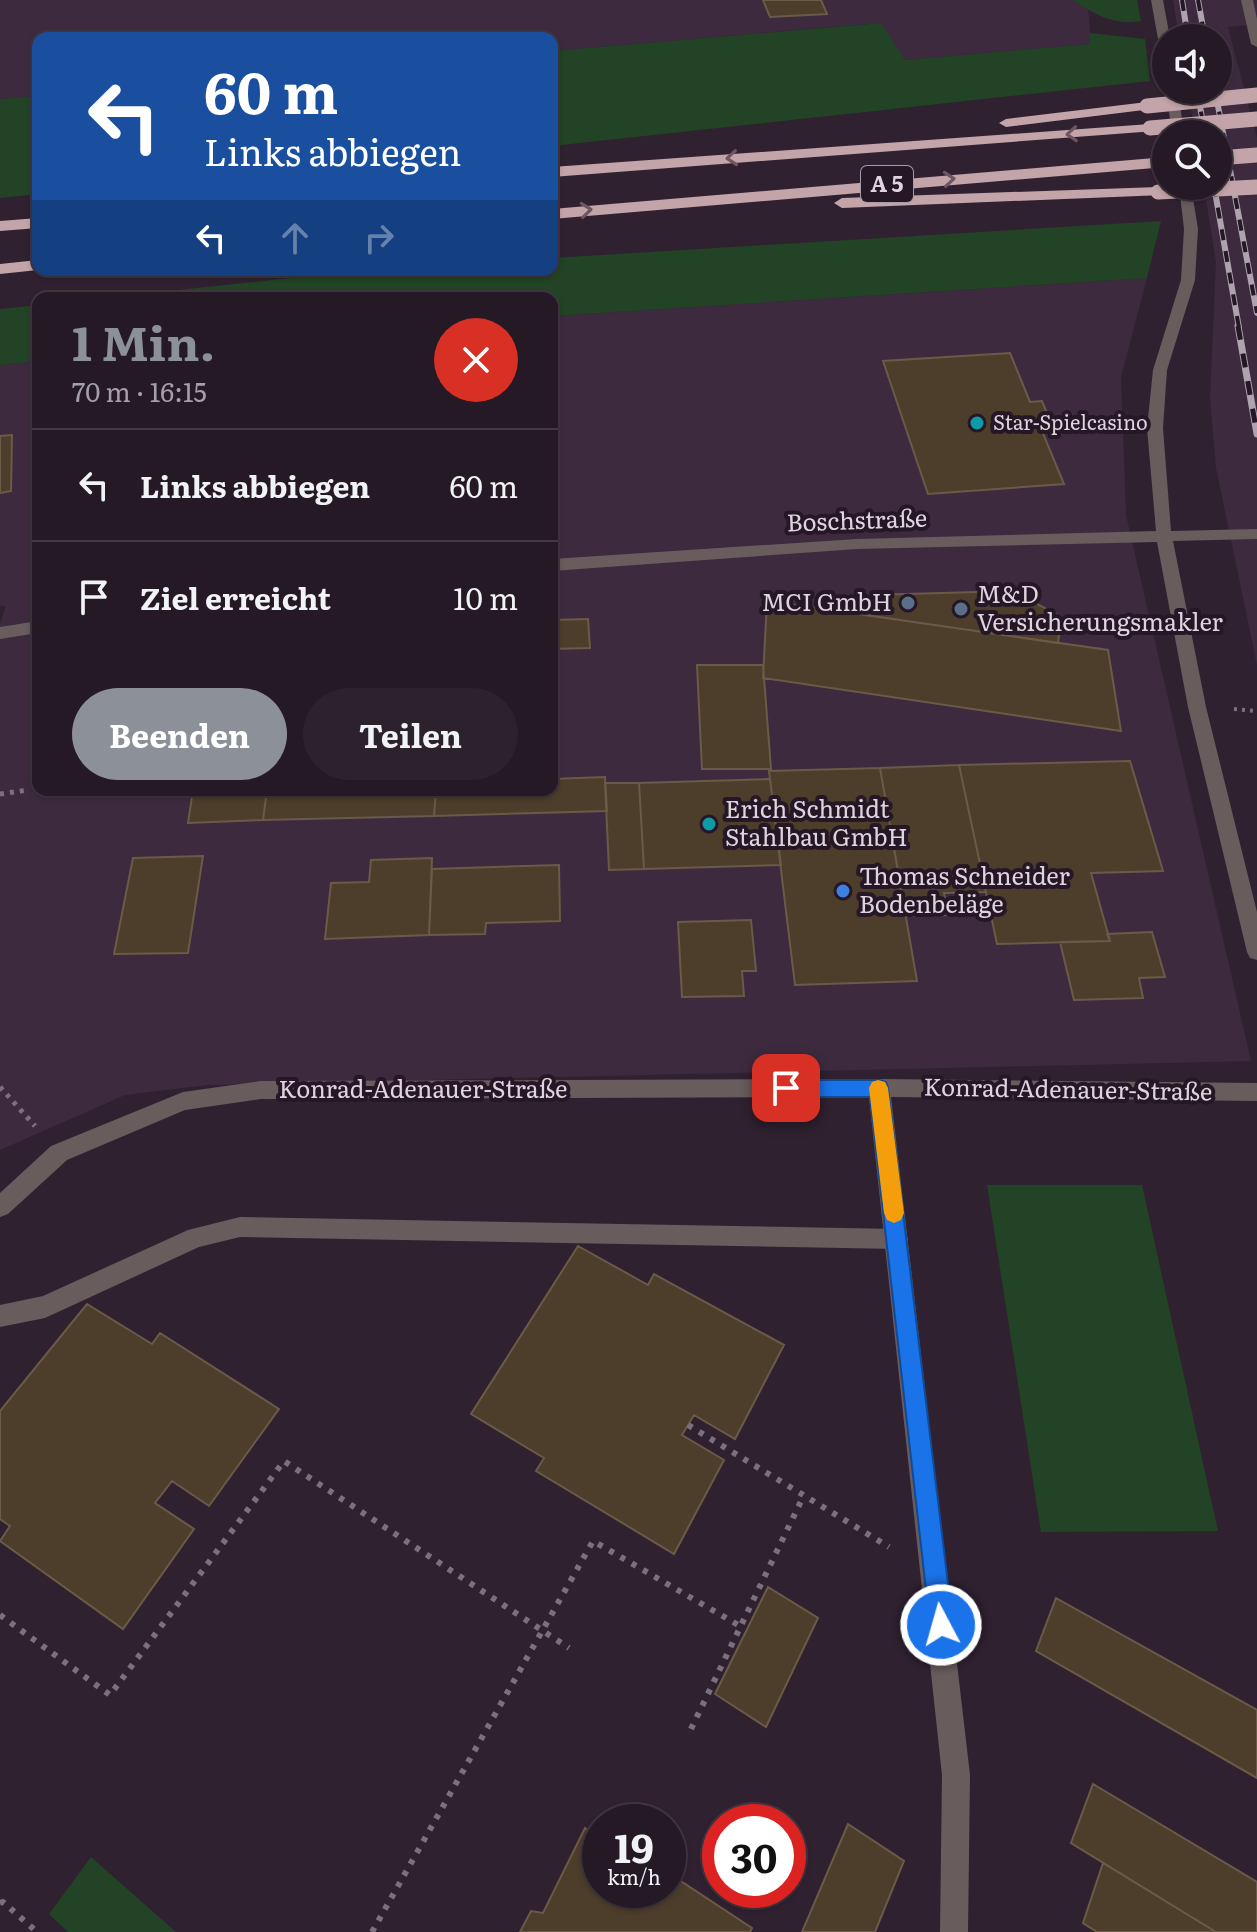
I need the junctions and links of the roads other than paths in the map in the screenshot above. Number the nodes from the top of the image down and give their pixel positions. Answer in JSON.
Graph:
{"nodes":[{"id":1,"x":1157,"y":0,"type":"edge"},
{"id":2,"x":1247,"y":0,"type":"edge"},
{"id":3,"x":1161,"y":24,"type":"edge"},
{"id":4,"x":1257,"y":44,"type":"edge"},
{"id":5,"x":1257,"y":95,"type":"edge"},
{"id":6,"x":1257,"y":119,"type":"edge"},
{"id":7,"x":810,"y":151,"type":"junction"},
{"id":8,"x":1257,"y":155,"type":"edge"},
{"id":9,"x":1232,"y":157,"type":"edge"},
{"id":10,"x":1152,"y":163,"type":"edge"},
{"id":11,"x":558,"y":172,"type":"edge"},
{"id":12,"x":1257,"y":187,"type":"edge"},
{"id":13,"x":1187,"y":200,"type":"edge"},
{"id":14,"x":620,"y":207,"type":"junction"},
{"id":15,"x":558,"y":213,"type":"edge"},
{"id":16,"x":32,"y":223,"type":"edge"},
{"id":17,"x":0,"y":226,"type":"edge"},
{"id":18,"x":32,"y":266,"type":"edge"},
{"id":19,"x":0,"y":269,"type":"edge"},
{"id":20,"x":1257,"y":534,"type":"edge"},
{"id":21,"x":1164,"y":537,"type":"junction"},
{"id":22,"x":558,"y":565,"type":"edge"},
{"id":23,"x":32,"y":628,"type":"edge"},
{"id":24,"x":0,"y":633,"type":"edge"},
{"id":25,"x":1257,"y":952,"type":"edge"},
{"id":26,"x":879,"y":1088,"type":"junction"},
{"id":27,"x":1257,"y":1092,"type":"edge"},
{"id":28,"x":0,"y":1207,"type":"edge"},
{"id":29,"x":897,"y":1239,"type":"junction"},
{"id":30,"x":0,"y":1316,"type":"edge"},
{"id":31,"x":954,"y":1932,"type":"edge"}],
"edges":[{"from":1,"to":3,"type":"street"},
{"from":2,"to":4,"type":"street"},
{"from":5,"to":7,"type":"highway","number":"A 5","bridge":true},
{"from":6,"to":7,"type":"highway","number":"A 5","one_way":true,"bridge":true},
{"from":7,"to":11,"type":"highway","number":"A 5","one_way":true},
{"from":8,"to":9,"type":"highway","bridge":true},
{"from":14,"to":10,"type":"highway","number":"A 5","one_way":true},
{"from":12,"to":14,"type":"highway","bridge":true},
{"from":13,"to":21,"type":"street"},
{"from":15,"to":14,"type":"highway","number":"A 5","one_way":true},
{"from":16,"to":17,"type":"highway"},
{"from":18,"to":19,"type":"highway"},
{"from":20,"to":21,"type":"street","name":"Boschstraße"},
{"from":21,"to":22,"type":"street","name":"Boschstraße"},
{"from":21,"to":25,"type":"street"},
{"from":23,"to":24,"type":"street"},
{"from":26,"to":27,"type":"street","name":"Konrad-Adenauer-Straße"},
{"from":26,"to":28,"type":"street","name":"Konrad-Adenauer-Straße"},
{"from":26,"to":29,"type":"street"},
{"from":29,"to":30,"type":"street"},
{"from":29,"to":31,"type":"street"}]}
